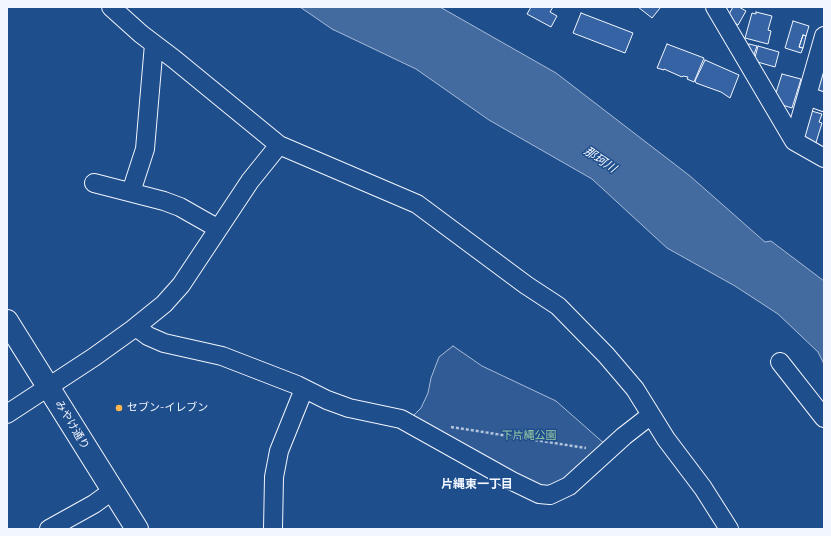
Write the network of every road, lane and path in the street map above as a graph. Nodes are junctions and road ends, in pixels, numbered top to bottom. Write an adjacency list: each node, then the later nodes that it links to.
1 (111, 7): 4 (street)
2 (715, 7): 7 (street)
3 (824, 36): 5 (street)
4 (154, 44): 8 (street); 11 (street)
5 (807, 96): 6 (street); 7 (street)
6 (824, 102)
7 (794, 141): 9 (street)
8 (278, 145): 12 (street); 19 (street)
9 (824, 158)
10 (94, 183): 11 (street)
11 (131, 192): 12 (street)
12 (217, 228): 14 (street)
13 (7, 321): 16 (highway, みやけ通り)
14 (136, 327): 16 (street); 17 (street)
15 (780, 362): 20 (street)
16 (49, 387): 18 (street); 23 (highway, みやけ通り)
17 (304, 389): 22 (street); 26 (street)
18 (7, 414)
19 (651, 415): 22 (street); 27 (street)
20 (824, 418)
21 (444, 426): 22 (path)
22 (606, 452)
23 (112, 491): 24 (street); 25 (highway, みやけ通り)
24 (49, 529)
25 (137, 529)
26 (273, 529)
27 (729, 529)

